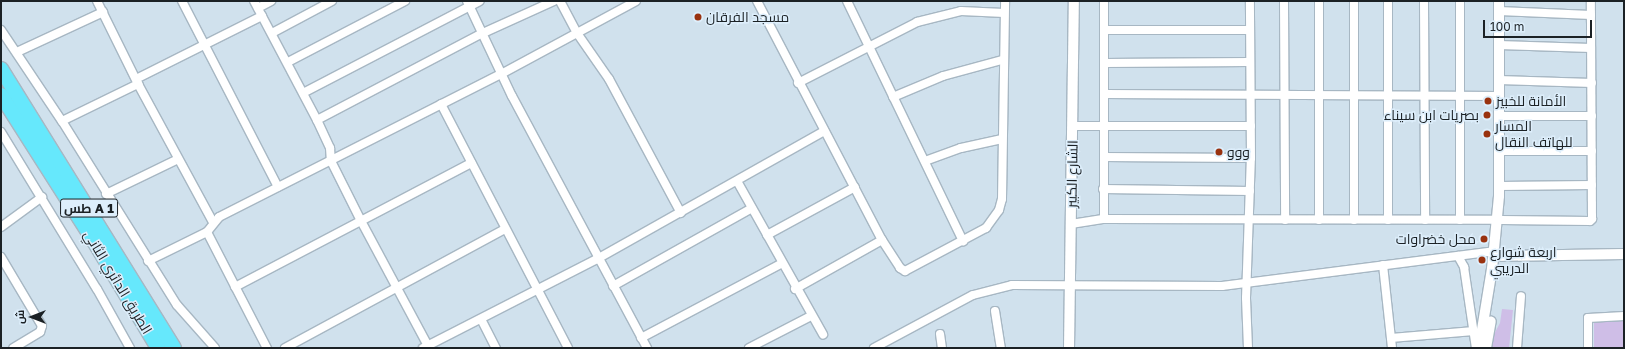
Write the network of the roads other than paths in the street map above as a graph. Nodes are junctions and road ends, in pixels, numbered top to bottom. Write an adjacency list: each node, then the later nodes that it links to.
1 (97, 1): 26 (street)
2 (182, 1): 36 (street)
3 (271, 1): 23 (street)
4 (332, 1): 33 (street)
5 (405, 1): 42 (street)
6 (480, 1): 24 (street)
7 (554, 1): 34 (street)
8 (560, 1): 35 (street)
9 (636, 1): 35 (street)
10 (757, 1): 49 (street)
11 (847, 1): 38 (street)
12 (1005, 1): 27 (street)
13 (1074, 1): 68 (street, الشارع الكبير)
14 (1104, 1): 31 (street)
15 (1250, 1): 32 (street)
16 (1284, 1): 55 (street)
17 (1319, 1): 52 (street)
18 (1354, 1): 53 (street)
19 (1388, 1): 56 (street)
20 (1424, 1): 57 (street)
21 (1460, 1): 60 (street)
22 (1592, 1): 28 (street)
23 (256, 4): 29 (street)
24 (469, 4): 34 (street); 51 (street)
25 (1499, 6): 28 (street); 37 (street)
26 (102, 12): 40 (street); 48 (street)
27 (1004, 13): 38 (street); 41 (street)
28 (1591, 15): 39 (street)
29 (262, 16): 33 (street); 36 (street)
30 (1, 30): 40 (street)
31 (1105, 30): 32 (street); 44 (street)
32 (1249, 30): 43 (street)
33 (272, 33): 42 (street)
34 (483, 33): 46 (street); 66 (street)
35 (577, 33): 46 (street); 92 (street)
36 (206, 45): 48 (street); 84 (street)
37 (1499, 45): 39 (street); 47 (street)
38 (868, 47): 49 (street); 62 (street)
39 (1592, 48): 50 (street)
40 (17, 52): 67 (street)
41 (1002, 60): 62 (street); 73 (street)
42 (288, 62): 51 (street)
43 (1249, 62): 44 (street); 59 (street)
44 (1105, 63): 54 (street)
45 (1, 69): 141 (highway, الطريق الدائري الثاني / طس A 1)
46 (502, 73): 63 (street); 116 (street)
47 (1499, 80): 50 (street); 61 (street)
48 (137, 82): 67 (street); 78 (street)
49 (798, 83): 71 (street)
50 (1592, 83): 65 (street)
51 (303, 93): 66 (street)
52 (1319, 93): 53 (street); 55 (street); 96 (street)
53 (1354, 93): 56 (street); 97 (street)
54 (1105, 94): 59 (street); 69 (street)
55 (1284, 94): 59 (street); 95 (street)
56 (1388, 94): 57 (street); 98 (street)
57 (1425, 94): 60 (street); 99 (street)
58 (1, 95): 140 (highway, الطريق الدائري الثاني / طس A 1)
59 (1251, 95): 70 (street)
60 (1460, 96): 61 (street); 100 (street)
61 (1499, 96): 64 (street)
62 (893, 97): 80 (street)
63 (441, 104): 79 (street); 81 (street)
64 (1498, 116): 65 (street); 74 (street)
65 (1592, 116): 75 (street)
66 (317, 120): 79 (street)
67 (62, 121): 89 (street)
68 (1072, 126): 69 (street); 104 (street, الشارع الكبير)
69 (1104, 126): 70 (street); 76 (street)
70 (1251, 126): 77 (street)
71 (824, 131): 82 (street); 85 (street)
72 (1, 132): 90 (street)
73 (1002, 139): 80 (street); 110 (street)
74 (1498, 151): 75 (street); 88 (street)
75 (1592, 151): 83 (street)
76 (1104, 157): 77 (street); 86 (street)
77 (1251, 158): 87 (street)
78 (178, 159): 89 (street); 103 (street)
79 (331, 161): 84 (street); 102 (street)
80 (924, 161): 110 (street)
81 (471, 163): 102 (street); 106 (street)
82 (737, 181): 91 (street); 92 (street)
83 (1592, 184): 88 (street); 101 (street)
84 (278, 187): 103 (street)
85 (855, 187): 108 (street); 109 (street)
86 (1104, 189): 87 (street); 93 (street)
87 (1250, 190): 94 (street)
88 (1499, 191): 101 (street)
89 (106, 194): 117 (street)
90 (42, 197): 105 (street); 139 (street)
91 (752, 208): 108 (street); 121 (street)
92 (681, 213): 116 (street)
93 (1103, 218): 94 (street); 104 (street)
94 (1250, 220): 95 (street); 120 (street)
95 (1285, 220): 96 (street)
96 (1319, 220): 97 (street)
97 (1354, 220): 98 (street)
98 (1388, 220): 99 (street)
99 (1425, 220): 100 (street)
100 (1460, 220): 101 (street)
101 (1499, 220): 112 (street)
102 (361, 221): 123 (street); 124 (street)
103 (213, 222): 107 (street)
104 (1071, 224): 122 (street, الشارع الكبير)
105 (1, 227)
106 (505, 229): 124 (street); 125 (street)
107 (207, 232): 117 (street); 123 (street)
108 (767, 235): 118 (street)
109 (882, 240): 110 (street); 126 (street)
110 (963, 241)
111 (1624, 248): 112 (street)
112 (1495, 253): 113 (street); 114 (street); 156 (street); 157 (street)
113 (1624, 254)
114 (1458, 256): 119 (street); 132 (street)
115 (1, 257): 138 (street)
116 (597, 259): 121 (street); 125 (street)
117 (148, 261): 142 (street)
118 (781, 264): 126 (street); 135 (street)
119 (1383, 265): 120 (street); 136 (street)
120 (1247, 284): 122 (street); 153 (street)
121 (613, 286): 135 (street)
122 (1070, 286): 149 (street); 152 (street, الشارع الكبير)
123 (235, 287): 143 (street)
124 (397, 287): 137 (street); 144 (street)
125 (535, 288): 131 (street); 146 (street)
126 (795, 288): 129 (street)
127 (1521, 296): 158 (street)
128 (995, 311): 151 (street)
129 (811, 316): 133 (street); 148 (street)
130 (1624, 316): 159 (street)
131 (481, 319): 137 (street); 145 (street)
132 (1474, 331): 136 (street); 155 (street)
133 (822, 334)
134 (940, 334): 150 (street)
135 (641, 338): 147 (street)
136 (1391, 338): 154 (street)
137 (426, 347)
138 (13, 348)
139 (130, 348)
140 (158, 348)
141 (174, 348)
142 (216, 348)
143 (267, 348)
144 (286, 348)
145 (496, 348)
146 (568, 348)
147 (647, 348)
148 (749, 348)
149 (874, 348)
150 (942, 348)
151 (1001, 348)
152 (1069, 348)
153 (1248, 348)
154 (1392, 348)
155 (1476, 348)
156 (1479, 348)
157 (1486, 348)
158 (1517, 348)
159 (1588, 348)

